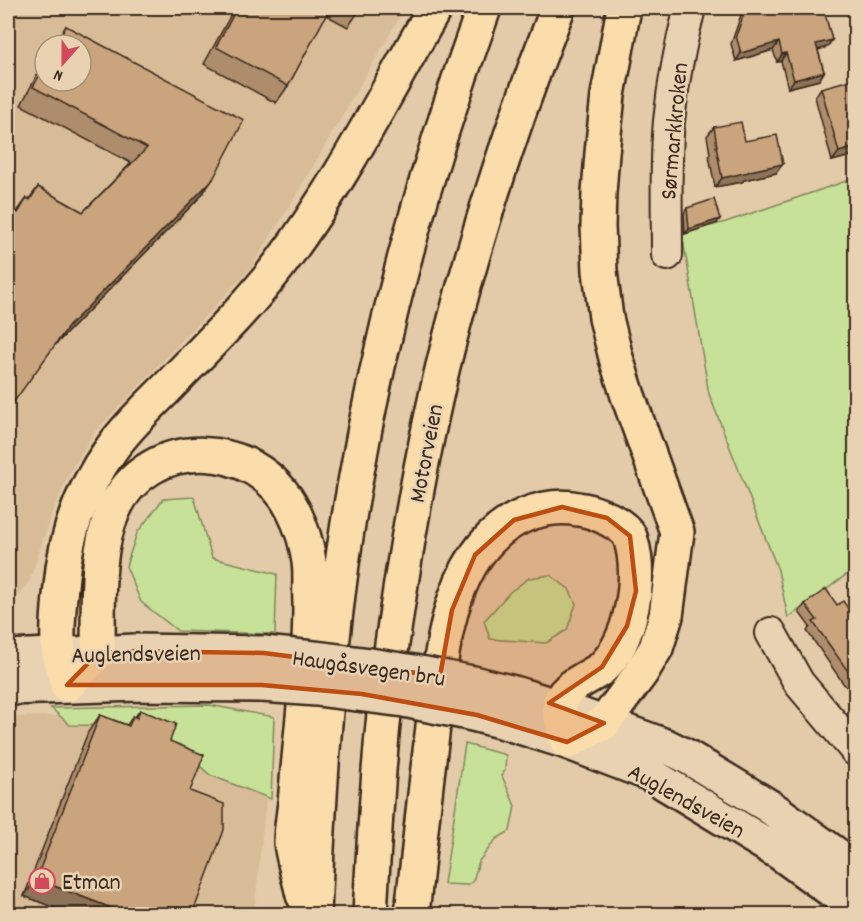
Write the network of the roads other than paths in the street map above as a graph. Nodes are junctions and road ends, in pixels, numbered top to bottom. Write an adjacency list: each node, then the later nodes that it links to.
1 (435, 8): 10 (highway)
2 (484, 8): 24 (highway)
3 (558, 8): 25 (highway, Motorveien)
4 (624, 8): 17 (highway)
5 (690, 8): 6 (street, Sørmarkkroken)
6 (667, 255)
7 (771, 633): 19 (street)
8 (98, 652): 9 (main road, Auglendsveien); 10 (main road, Auglendsveien); 12 (highway); 23 (highway)
9 (264, 653): 15 (main road, Haugåsvegen bru, bridge)
10 (59, 654): 11 (main road, Auglendsveien); 12 (highway)
11 (8, 657)
12 (67, 685): 13 (main road, Auglendsveien); 14 (main road, Auglendsveien)
13 (262, 685): 15 (main road, Haugåsvegen bru, bridge)
14 (8, 688)
15 (471, 698): 16 (main road, Auglendsveien); 18 (main road, Auglendsveien)
16 (559, 707): 17 (main road, Auglendsveien); 18 (highway); 26 (highway)
17 (604, 723): 18 (highway); 20 (main road, Auglendsveien)
18 (567, 742): 20 (main road, Auglendsveien)
19 (855, 751)
20 (788, 839): 21 (main road, Auglendsveien); 22 (main road, Auglendsveien)
21 (855, 869)
22 (855, 908)
23 (308, 915)
24 (314, 915)
25 (370, 915)
26 (412, 915)

